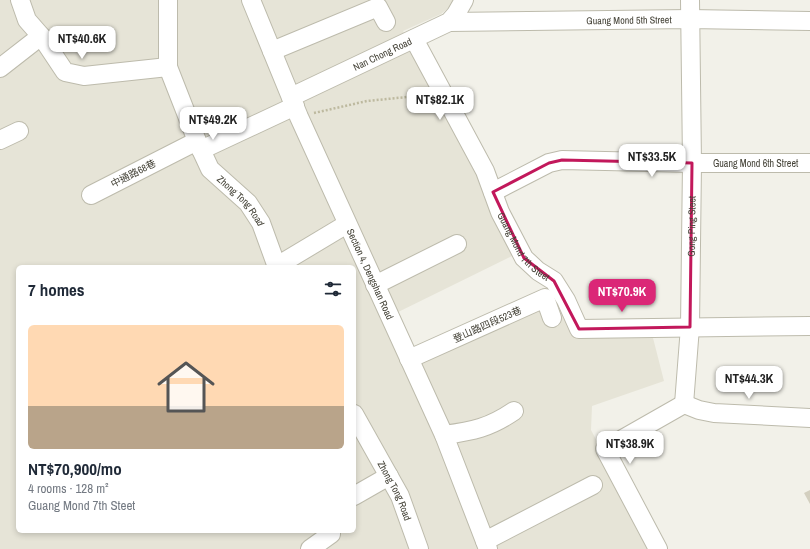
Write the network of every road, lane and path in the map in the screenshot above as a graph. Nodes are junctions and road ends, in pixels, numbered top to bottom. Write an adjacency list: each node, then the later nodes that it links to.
1 (20, 0): 10 (street)
2 (168, 0): 13 (street, Zhong Tong Road)
3 (251, 0): 12 (street, Section 4, Dengshan Road)
4 (464, 0): 9 (street, Nan Chong Road)
5 (690, 0): 6 (street, Gong Ping Steet)
6 (690, 19): 7 (street, Guang Mond 5th Street); 9 (street, Guang Mond 5th Street); 21 (street, Gong Ping Steet)
7 (810, 21)
8 (386, 22): 12 (street)
9 (448, 22): 11 (street, Nan Chong Road)
10 (41, 36): 13 (street); 14 (street)
11 (414, 39): 15 (street, Guang Mond 7th Steet); 16 (street, Nan Chong Road)
12 (272, 51): 16 (street, Section 4, Dengshan Road)
13 (168, 67): 19 (street, Zhong Tong Road)
14 (0, 68)
15 (442, 93): 16 (path); 22 (street, Guang Mond 7th Steet)
16 (295, 107): 19 (street, Nan Chong Road); 24 (street, Section 4, Dengshan Road)
17 (19, 131): 18 (street)
18 (0, 140)
19 (199, 146): 23 (street, 中通路68巷); 26 (street, Zhong Tong Road)
20 (810, 163): 21 (street, Guang Mond 6th Street)
21 (692, 164): 22 (street, Guang Mond 6th Street); 31 (street, Gong Ping Steet)
22 (493, 192): 31 (street, Guang Mond 7th Steet)
23 (91, 195)
24 (347, 224): 27 (street); 28 (street, Section 4, Dengshan Road)
25 (457, 244): 28 (street)
26 (277, 265)
27 (279, 265)
28 (375, 285): 32 (street, Section 4, Dengshan Road)
29 (552, 318): 32 (street, 登山路四段523巷)
30 (810, 326): 31 (street, Guang Mond 7th Steet)
31 (690, 327): 33 (street, Gong Ping Steet)
32 (409, 359): 37 (street, Section 4, Dengshan Road)
33 (684, 404): 36 (street); 45 (street)
34 (514, 411): 37 (street)
35 (356, 418): 38 (street, Zhong Tong Road)
36 (810, 418)
37 (444, 435): 42 (street, Section 4, Dengshan Road)
38 (389, 476): 40 (street); 44 (street, Zhong Tong Road)
39 (593, 485): 42 (street)
40 (356, 495)
41 (330, 533): 43 (street)
42 (487, 545)
43 (310, 549)
44 (419, 549)
45 (658, 549)

